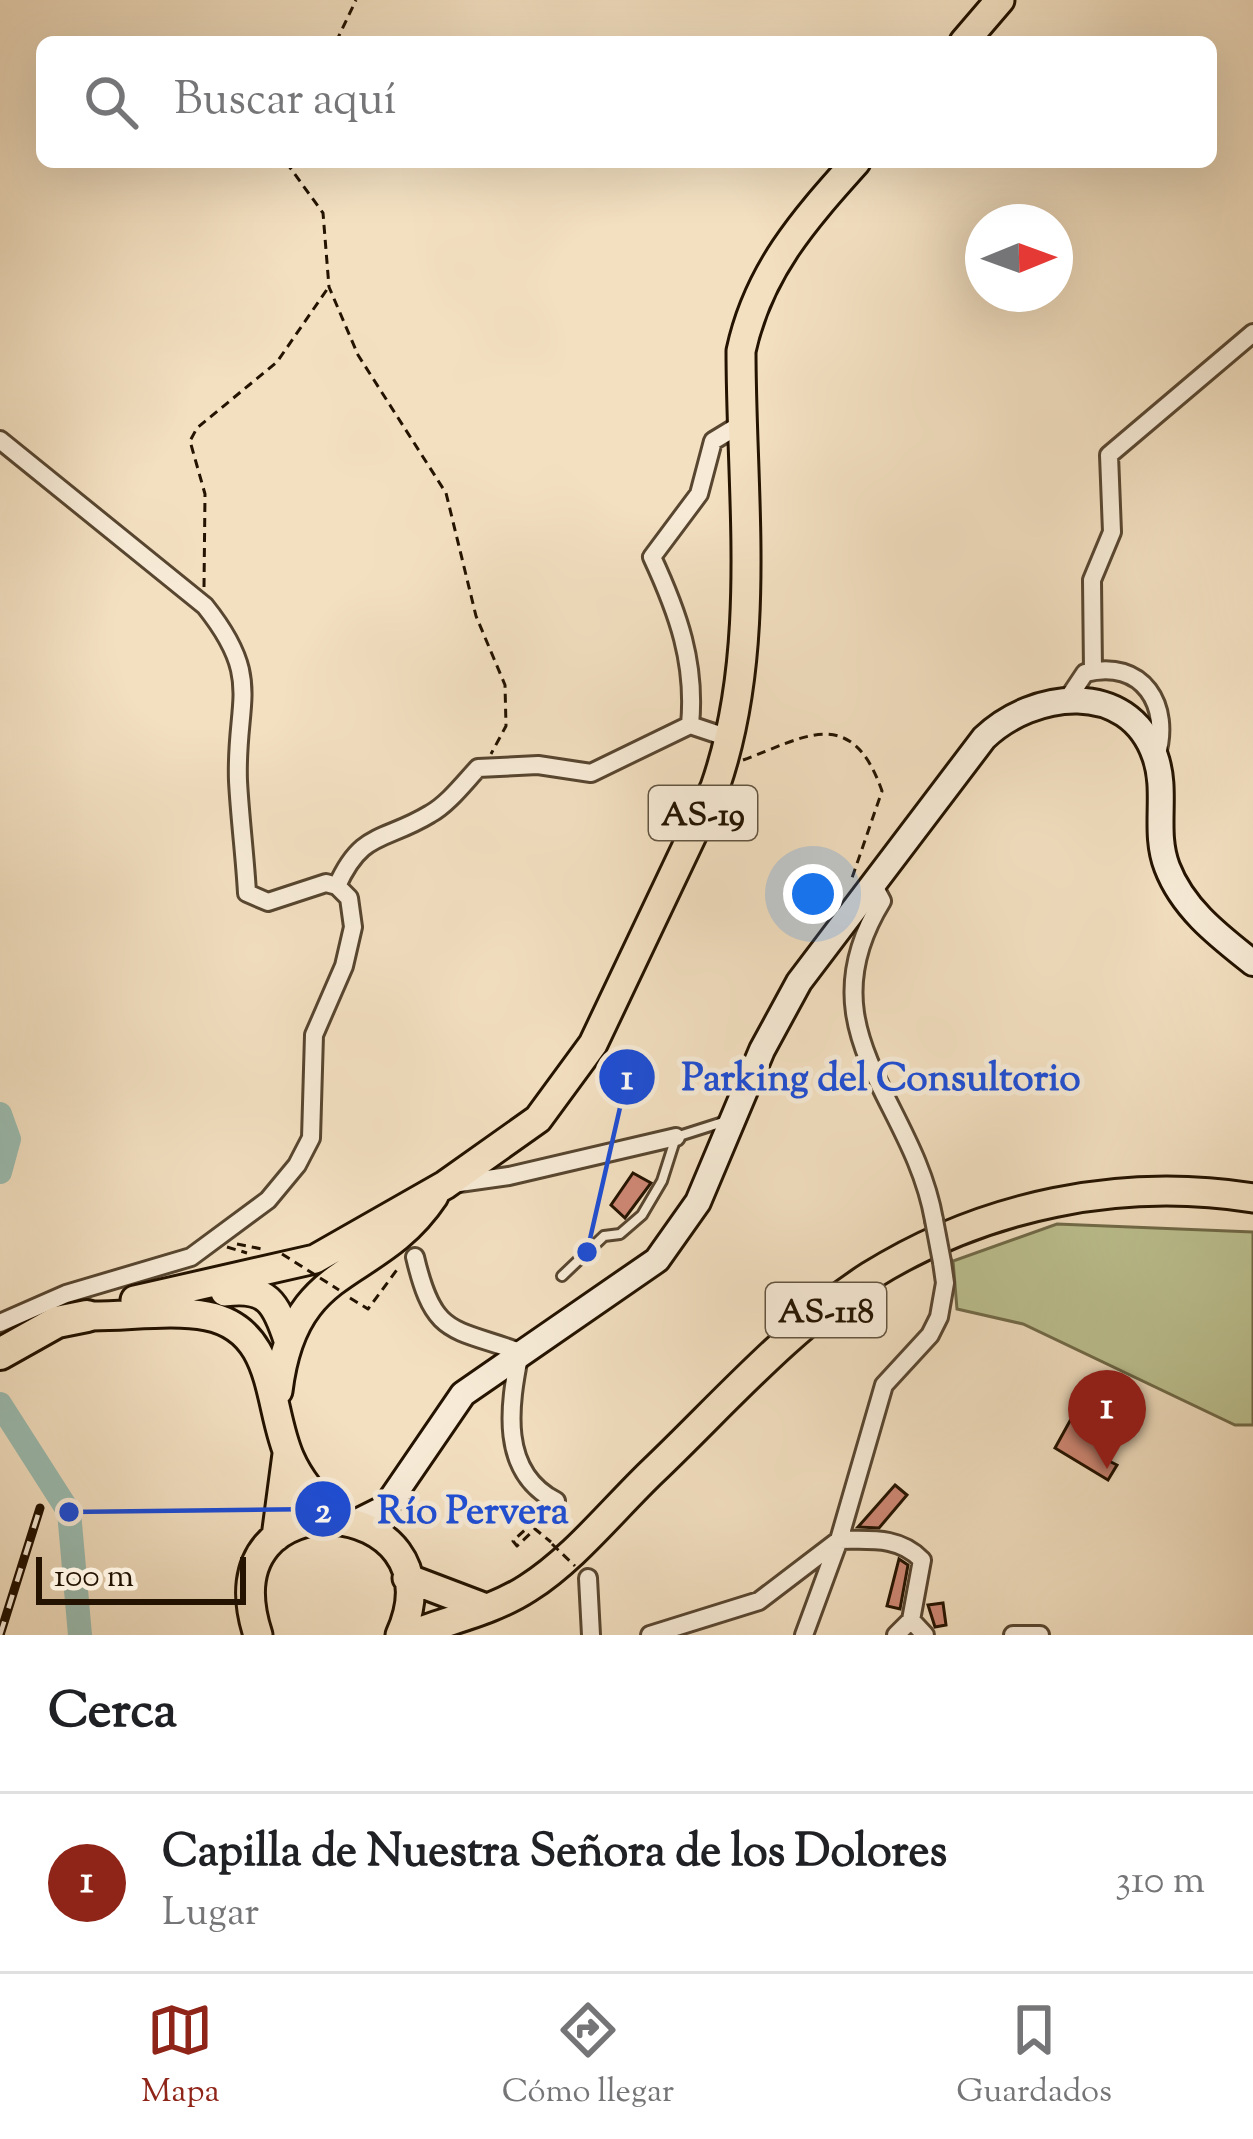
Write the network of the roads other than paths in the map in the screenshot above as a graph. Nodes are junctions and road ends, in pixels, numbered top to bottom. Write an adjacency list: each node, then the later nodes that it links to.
1 (1000, 0): 2 (main road)
2 (969, 36)
3 (851, 168): 5 (main road, AS-19)
4 (1253, 333): 7 (street)
5 (741, 424): 9 (street); 10 (main road, AS-19)
6 (0, 440): 13 (street)
7 (1093, 671): 8 (street); 11 (street)
8 (1067, 700): 11 (street); 12 (street)
9 (689, 724): 10 (street); 13 (street)
10 (728, 751): 17 (main road, AS-19)
11 (1156, 757): 14 (street)
12 (862, 883): 15 (street); 37 (street, bridge)
13 (337, 886): 26 (street)
14 (1253, 963)
15 (734, 1118): 16 (lane); 29 (street)
16 (676, 1137): 17 (street); 22 (lane)
17 (442, 1186): 19 (main road, AS-19); 21 (main road)
18 (1253, 1198): 40 (main road, AS-118)
19 (404, 1207): 23 (main road); 24 (main road)
20 (416, 1257): 29 (street)
21 (362, 1260): 23 (main road); 27 (main road)
22 (562, 1276)
23 (265, 1294): 24 (main road); 27 (main road); 28 (main road)
24 (139, 1308): 25 (main road); 28 (main road)
25 (87, 1316): 30 (highway)
26 (0, 1323)
27 (288, 1340): 31 (main road)
28 (256, 1350): 31 (main road)
29 (520, 1352): 33 (street); 34 (street)
30 (0, 1354)
31 (277, 1402): 32 (main road)
32 (287, 1454): 35 (main road); 36 (main road)
33 (408, 1478): 35 (street); 38 (street)
34 (556, 1501)
35 (345, 1519): 36 (main road); 38 (main road)
36 (277, 1537): 42 (main road)
37 (838, 1540): 41 (street); 46 (street); 47 (street)
38 (402, 1565): 40 (main road); 43 (main road)
39 (581, 1572): 45 (street)
40 (486, 1608): 44 (main road, AS-118)
41 (911, 1620): 48 (street); 49 (street)
42 (258, 1635)
43 (400, 1635)
44 (410, 1635)
45 (591, 1635)
46 (650, 1635)
47 (804, 1635)
48 (896, 1635)
49 (925, 1635)
50 (1013, 1635): 51 (street)
51 (1040, 1635)

